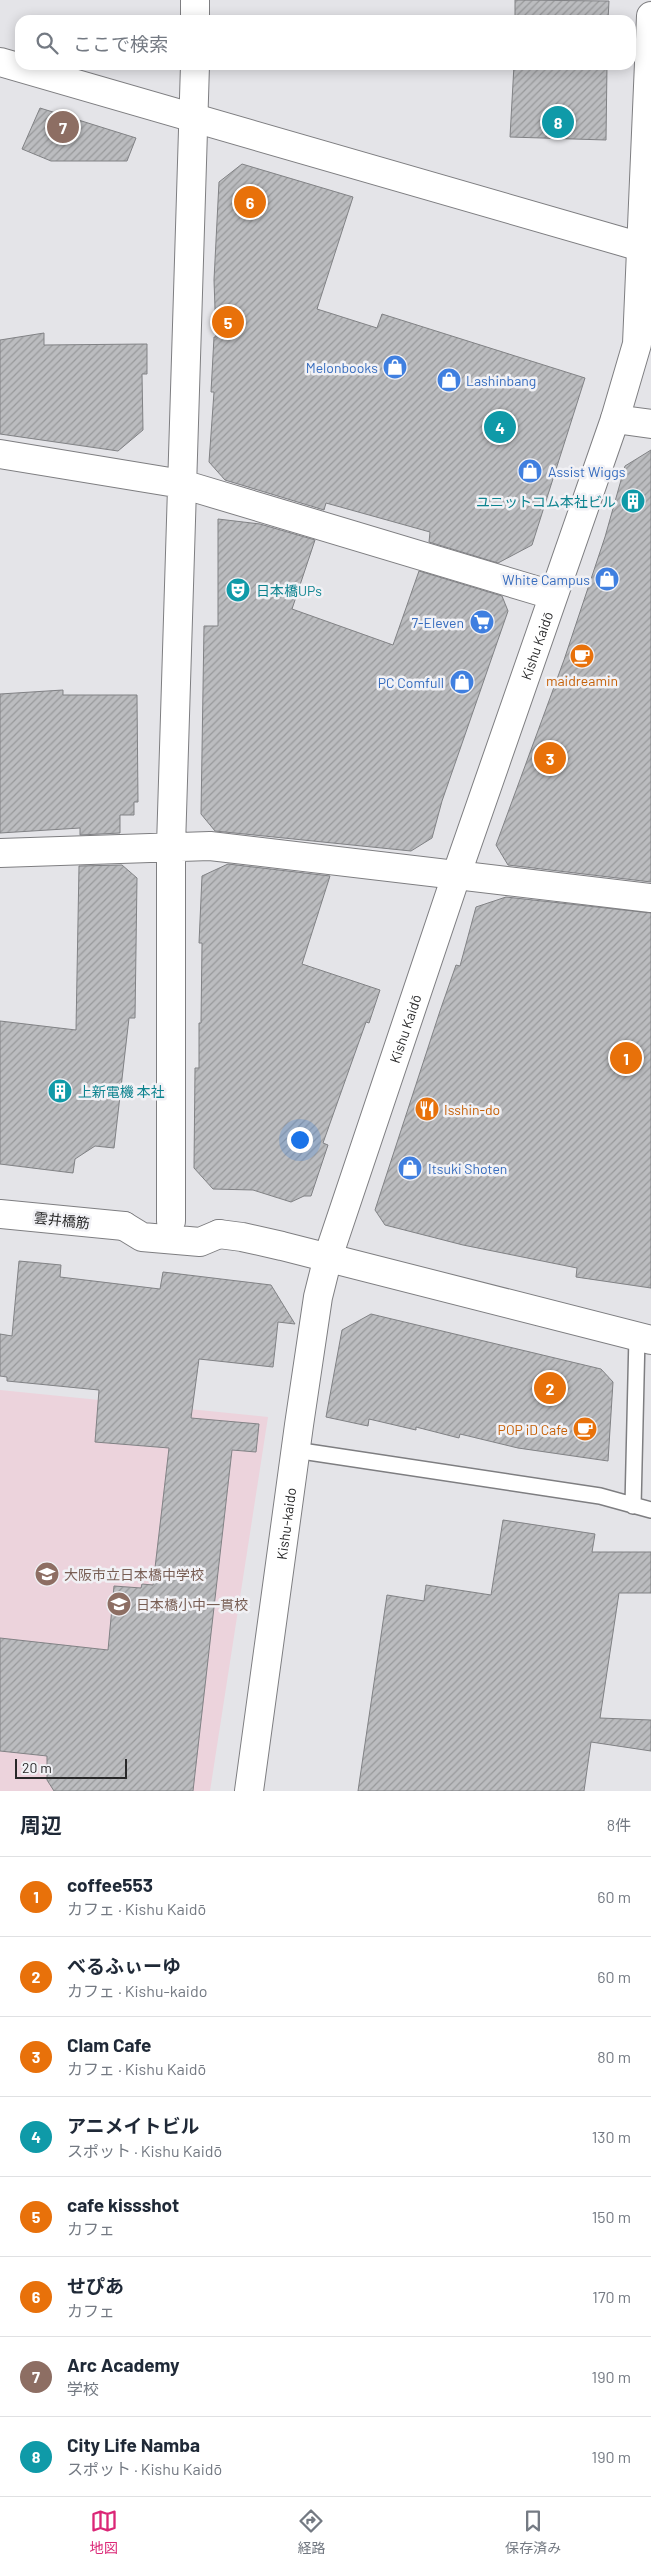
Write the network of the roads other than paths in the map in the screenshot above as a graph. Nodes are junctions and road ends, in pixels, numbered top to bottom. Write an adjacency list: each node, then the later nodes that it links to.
1 (195, 0): 2 (street)
2 (195, 15)
3 (651, 16): 9 (street, Kishu Kaidō)
4 (0, 62): 5 (street)
5 (15, 66)
6 (28, 70): 8 (street)
7 (195, 70): 8 (street)
8 (195, 118): 9 (street); 13 (street)
9 (640, 246): 10 (street, Kishu Kaidō)
10 (615, 419): 11 (street); 14 (street, Kishu Kaidō)
11 (651, 424)
12 (0, 454): 13 (street)
13 (182, 484): 14 (street); 15 (street)
14 (552, 595): 17 (street, Kishu Kaidō)
15 (171, 846): 16 (street); 17 (street); 20 (street)
16 (0, 853)
17 (456, 876): 18 (street); 23 (street, Kishu Kaidō)
18 (651, 898)
19 (0, 1214): 21 (street, 雲井橋筋)
20 (172, 1221): 21 (street); 22 (street)
21 (124, 1226): 22 (street)
22 (219, 1234): 23 (street)
23 (328, 1258): 24 (street); 25 (street, Kishu-kaido)
24 (644, 1338): 26 (lane)
25 (295, 1450): 26 (lane); 28 (street, Kishu-kaido)
26 (633, 1506): 27 (lane)
27 (651, 1510)
28 (249, 1791)

